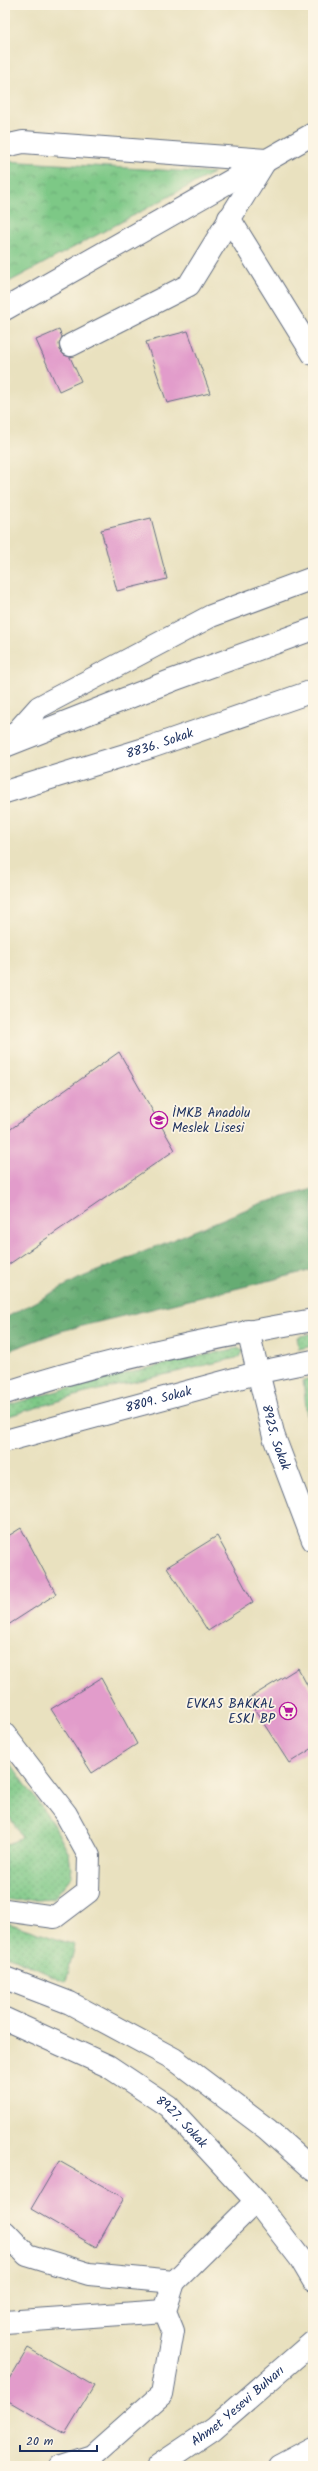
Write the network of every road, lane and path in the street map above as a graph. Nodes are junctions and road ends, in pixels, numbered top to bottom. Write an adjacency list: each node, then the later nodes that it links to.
1 (313, 134): 3 (street)
2 (5, 146): 3 (street)
3 (266, 160): 4 (street); 5 (street)
4 (229, 218): 6 (street); 7 (street)
5 (5, 309)
6 (71, 345)
7 (313, 354)
8 (313, 578): 11 (street)
9 (313, 629): 11 (street)
10 (313, 692): 12 (street, 8836. Sokak)
11 (5, 745)
12 (5, 792)
13 (313, 1320): 14 (street)
14 (248, 1331): 16 (street, 8925. Sokak); 17 (street)
15 (313, 1361): 16 (street, 8809. Sokak)
16 (260, 1372): 18 (street, 8809. Sokak); 19 (street, 8925. Sokak)
17 (5, 1393)
18 (5, 1441)
19 (313, 1540)
20 (5, 1736): 21 (street)
21 (5, 1910)
22 (5, 1978): 24 (street)
23 (5, 2019): 25 (street, 8927. Sokak)
24 (313, 2170)
25 (256, 2202): 27 (street, 8927. Sokak); 28 (street)
26 (5, 2232): 28 (street)
27 (313, 2280)
28 (174, 2282): 29 (street)
29 (165, 2311): 30 (street); 34 (street)
30 (5, 2322)
31 (313, 2342): 35 (street, Ahmet Yesevi Bulvarı)
32 (313, 2448): 33 (street)
33 (285, 2465)
34 (61, 2466)
35 (158, 2466)

